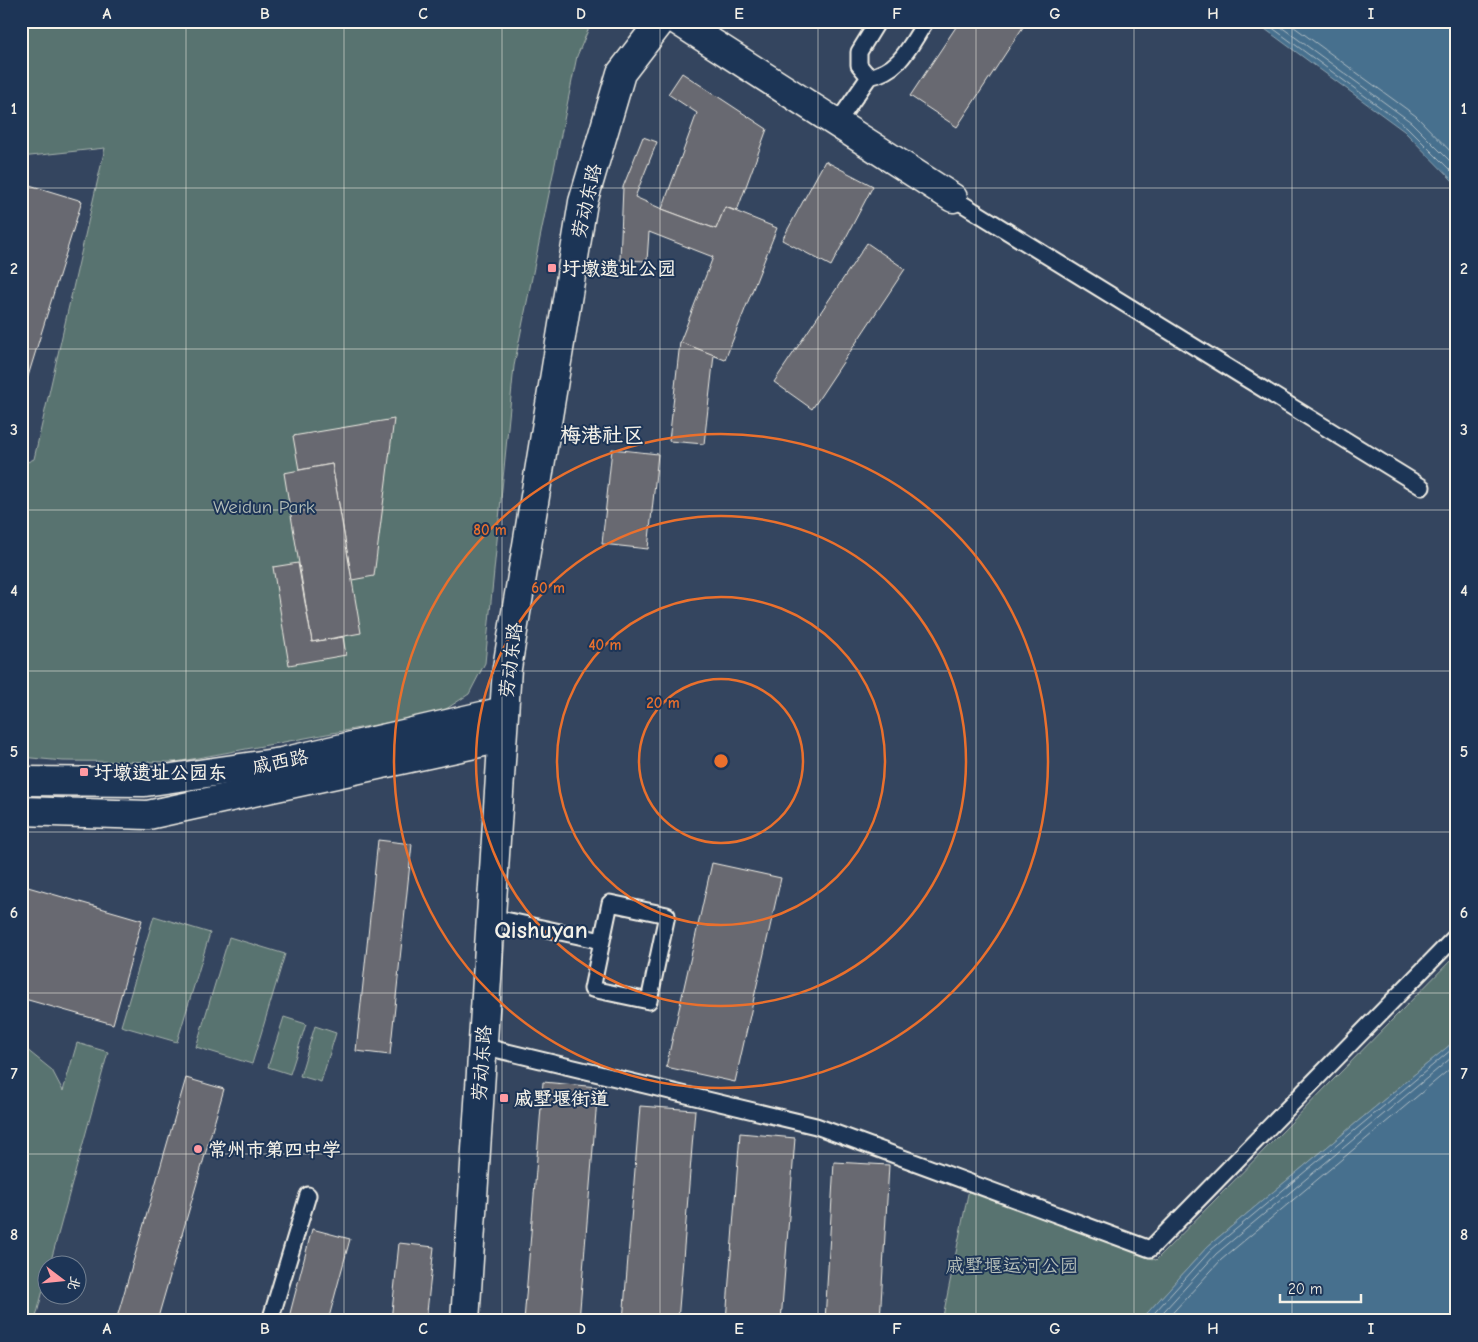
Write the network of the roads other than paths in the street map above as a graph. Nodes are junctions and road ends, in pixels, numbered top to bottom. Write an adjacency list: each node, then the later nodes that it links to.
1 (660, 21): 9 (street, 劳动东路)
2 (678, 21): 6 (street)
3 (878, 21): 5 (lane)
4 (926, 21): 5 (lane)
5 (869, 77): 6 (lane)
6 (837, 123): 7 (street)
7 (953, 198): 8 (lane)
8 (1422, 486)
9 (504, 711): 10 (street, 劳动东路); 11 (street, 戚西路)
10 (502, 738): 12 (street, 戚西路); 13 (street, 劳动东路)
11 (21, 781)
12 (21, 811)
13 (491, 917): 15 (lane); 16 (street, 劳动东路)
14 (1457, 935): 16 (lane)
15 (602, 941): 15 (lane)
16 (482, 1046): 19 (street, 劳动东路)
17 (308, 1195): 18 (lane)
18 (270, 1321)
19 (465, 1321)

